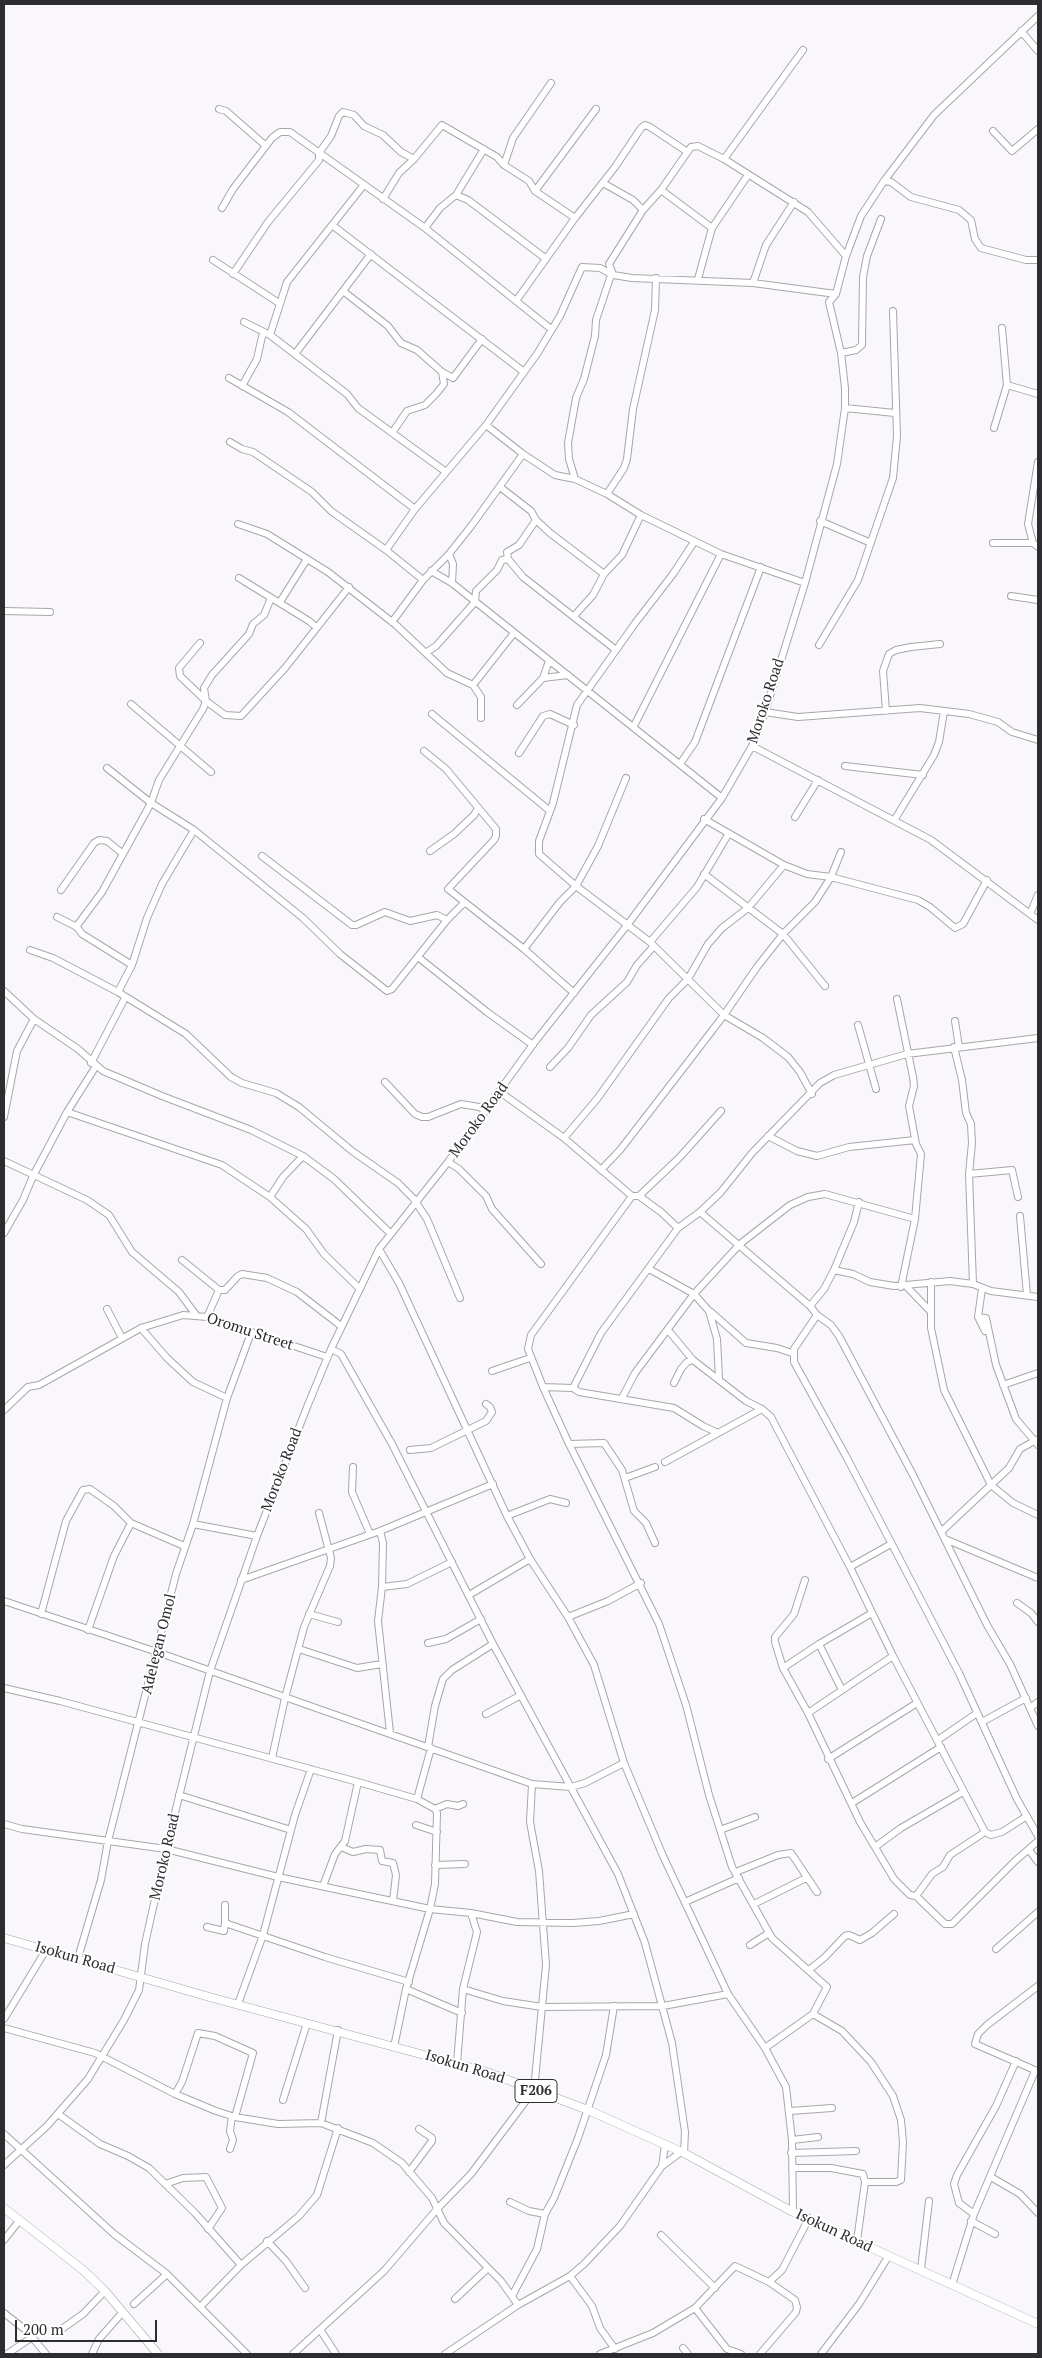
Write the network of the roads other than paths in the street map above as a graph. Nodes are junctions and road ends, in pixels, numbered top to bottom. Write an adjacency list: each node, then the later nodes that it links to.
1 (1038, 16): 2 (street)
2 (1020, 31): 4 (street); 18 (street)
3 (803, 50): 15 (street)
4 (1038, 51)
5 (551, 83): 16 (street)
6 (219, 109): 10 (street)
7 (596, 109): 22 (street)
8 (1038, 129): 9 (street)
9 (993, 131)
10 (266, 146): 13 (street); 26 (street)
11 (484, 148): 14 (street); 16 (street); 23 (street)
12 (686, 151): 15 (street); 19 (street); 21 (street)
13 (319, 153): 14 (street); 20 (street); 39 (street)
14 (414, 159): 24 (street)
15 (724, 159): 17 (street)
16 (504, 165): 22 (street)
17 (748, 175): 25 (street); 32 (street)
18 (884, 181): 34 (street); 37 (street)
19 (604, 183): 27 (street); 28 (street)
20 (363, 186): 24 (street); 30 (street)
21 (661, 190): 27 (street); 32 (street)
22 (536, 191): 28 (street)
23 (456, 194): 31 (street); 35 (street)
24 (384, 199): 31 (street)
25 (794, 202): 34 (street); 42 (street)
26 (222, 208)
27 (643, 210): 38 (street)
28 (575, 218): 35 (street)
29 (882, 219): 54 (street)
30 (332, 225): 33 (street); 46 (street)
31 (425, 228): 45 (street)
32 (712, 228): 41 (street)
33 (371, 254): 43 (street); 53 (street)
34 (846, 256): 44 (street)
35 (545, 258): 45 (street)
36 (213, 260): 39 (street)
37 (1038, 260)
38 (612, 272): 40 (street); 50 (street); 71 (street)
39 (232, 274): 46 (street)
40 (656, 278): 41 (street); 73 (street)
41 (698, 279): 42 (street)
42 (753, 283): 44 (street)
43 (343, 291): 55 (street); 56 (street)
44 (836, 294): 54 (street, Moroko Road)
45 (516, 301): 50 (street)
46 (279, 303): 52 (street)
47 (893, 311): 63 (street)
48 (244, 322): 51 (street)
49 (1002, 328): 59 (street)
50 (551, 329): 57 (street)
51 (263, 332): 52 (street); 60 (street)
52 (270, 335): 55 (street)
53 (482, 339): 56 (street); 57 (street)
54 (841, 353): 62 (street, Moroko Road)
55 (295, 354): 66 (street)
56 (442, 372): 66 (street)
57 (524, 372): 64 (street)
58 (229, 378): 60 (street)
59 (1007, 384): 61 (street); 65 (street)
60 (242, 386): 74 (street)
61 (1038, 394)
62 (845, 408): 63 (street); 77 (street, Moroko Road)
63 (895, 413): 80 (street)
64 (486, 425): 68 (street); 70 (street)
65 (994, 428)
66 (392, 433): 70 (street)
67 (230, 442): 83 (street)
68 (523, 454): 71 (street); 72 (street)
69 (1038, 462): 82 (street)
70 (446, 472): 74 (street)
71 (575, 479): 73 (street)
72 (500, 488): 76 (street); 84 (street)
73 (607, 494): 75 (street)
74 (415, 509): 83 (street)
75 (641, 515): 79 (street); 90 (street)
76 (536, 520): 87 (street); 90 (street)
77 (820, 521): 80 (street); 94 (street, Moroko Road)
78 (238, 524): 86 (street)
79 (694, 542): 85 (street); 110 (street)
80 (871, 543): 109 (street)
81 (993, 543): 82 (street)
82 (1036, 545)
83 (386, 550): 92 (street)
84 (449, 554): 89 (street); 93 (street)
85 (721, 554): 88 (street); 126 (street)
86 (307, 559): 95 (street); 99 (street)
87 (508, 559): 100 (street); 103 (street)
88 (761, 568): 94 (street); 132 (street)
89 (431, 571): 92 (street); 93 (street)
90 (604, 574): 103 (street)
91 (239, 578): 97 (street)
92 (423, 580): 104 (street)
93 (452, 583): 100 (street)
94 (805, 583): 122 (street, Moroko Road)
95 (349, 588): 104 (street); 105 (street)
96 (1011, 596): 98 (street)
97 (271, 598): 99 (street); 117 (street)
98 (1038, 600)
99 (280, 602): 105 (street)
100 (475, 602): 106 (street); 111 (street)
101 (4, 611): 102 (street)
102 (50, 612)
103 (574, 616): 110 (street)
104 (392, 622): 111 (street)
105 (316, 627): 117 (street)
106 (514, 633): 112 (street); 115 (street)
107 (200, 643): 117 (street)
108 (940, 644): 120 (street)
109 (819, 645)
110 (616, 650): 116 (street)
111 (427, 652): 115 (street)
112 (549, 661): 113 (street); 114 (street)
113 (568, 675): 114 (street); 116 (street)
114 (543, 678): 119 (street)
115 (473, 685): 124 (street)
116 (587, 690): 125 (street); 126 (street)
117 (206, 701): 128 (street)
118 (131, 704): 128 (street)
119 (518, 705)
120 (886, 711): 121 (street); 122 (street)
121 (944, 711): 127 (street); 136 (street)
122 (765, 712): 129 (street, Moroko Road)
123 (432, 714): 142 (street)
124 (481, 718)
125 (574, 724): 131 (street); 142 (street)
126 (634, 726): 132 (street)
127 (1038, 738)
128 (180, 744): 135 (street); 140 (street)
129 (752, 746): 138 (street); 139 (street, Moroko Road)
130 (424, 751): 141 (street)
131 (519, 753)
132 (680, 764): 139 (street)
133 (845, 766): 136 (street)
134 (107, 768): 140 (street)
135 (211, 772)
136 (923, 775): 145 (street)
137 (626, 778): 156 (street)
138 (818, 780): 143 (street); 145 (street)
139 (722, 798): 144 (street, Moroko Road)
140 (150, 803): 146 (street); 150 (street)
141 (478, 808): 148 (street); 159 (street)
142 (550, 811): 156 (street)
143 (795, 817)
144 (704, 819): 147 (street); 165 (street, Moroko Road)
145 (895, 819): 155 (street)
146 (194, 830): 171 (street); 172 (street)
147 (729, 833): 152 (street); 153 (street)
148 (430, 850)
149 (841, 852): 154 (street)
150 (122, 853): 157 (street); 166 (street)
151 (262, 856): 163 (street)
152 (784, 865): 154 (street); 160 (street)
153 (704, 874): 160 (street); 168 (street)
154 (831, 877): 155 (street); 167 (street)
155 (987, 880): 161 (street)
156 (576, 886): 165 (street); 169 (street)
157 (61, 890)
158 (1038, 895): 161 (street)
159 (464, 903): 163 (street); 169 (street)
160 (748, 908): 167 (street); 173 (street)
161 (1030, 914): 164 (street)
162 (57, 917): 166 (street)
163 (446, 920): 171 (street)
164 (1038, 920)
165 (628, 924): 168 (street); 177 (street, Moroko Road)
166 (76, 927): 172 (street)
167 (783, 934): 174 (street); 180 (street)
168 (651, 944): 173 (street); 190 (street)
169 (524, 949): 177 (street)
170 (30, 950): 176 (street)
171 (418, 957): 185 (street)
172 (132, 965): 176 (street)
173 (688, 978): 180 (street); 200 (street)
174 (825, 986)
175 (4, 991): 181 (street)
176 (118, 992): 178 (street)
177 (574, 993): 185 (street, Moroko Road)
178 (125, 998): 188 (street); 212 (street)
179 (897, 998): 187 (street)
180 (724, 1014): 194 (street); 205 (street)
181 (34, 1019): 188 (street); 198 (street)
182 (955, 1021): 186 (street)
183 (858, 1025): 189 (street)
184 (1038, 1038): 186 (street)
185 (533, 1045): 193 (street, Moroko Road)
186 (956, 1047): 187 (street); 206 (street)
187 (907, 1054): 189 (street); 201 (street)
188 (94, 1064): 197 (street); 202 (street)
189 (870, 1064): 192 (street); 194 (street)
190 (550, 1067)
191 (384, 1082): 195 (street)
192 (876, 1089)
193 (500, 1092): 195 (street, Moroko Road); 200 (street)
194 (812, 1094): 199 (street)
195 (487, 1111): 204 (street, Moroko Road)
196 (721, 1111): 208 (street)
197 (67, 1112): 207 (street); 209 (street)
198 (4, 1117)
199 (768, 1136): 201 (street); 213 (street)
200 (564, 1138): 205 (street)
201 (915, 1140): 215 (street)
202 (303, 1156): 209 (street); 218 (street)
203 (4, 1161): 207 (street)
204 (448, 1162): 212 (street, Moroko Road); 222 (street)
205 (601, 1170): 208 (street)
206 (969, 1174): 210 (street); 226 (street)
207 (33, 1176): 217 (street); 239 (street)
208 (635, 1196): 216 (street); 250 (street)
209 (270, 1197): 228 (street)
210 (1018, 1197)
211 (859, 1202): 215 (street); 219 (street); 224 (street)
212 (416, 1204): 218 (street, Moroko Road); 234 (street)
213 (700, 1212): 216 (street); 219 (street)
214 (1020, 1216): 232 (street)
215 (915, 1219): 227 (street)
216 (678, 1228): 223 (street)
217 (4, 1233)
218 (391, 1234): 220 (street, Moroko Road)
219 (740, 1244): 231 (street); 235 (street)
220 (378, 1249): 228 (street, Moroko Road); 266 (street)
221 (182, 1260): 230 (street)
222 (541, 1264)
223 (650, 1269): 231 (street); 258 (street)
224 (834, 1270): 227 (street); 235 (street)
225 (931, 1282): 226 (street); 227 (street); 238 (street)
226 (974, 1284): 229 (street)
227 (904, 1287): 238 (street)
228 (360, 1289): 242 (street, Moroko Road)
229 (982, 1289): 232 (street); 256 (street)
230 (219, 1290): 241 (street); 242 (street)
231 (694, 1294): 237 (street); 244 (street)
232 (1027, 1295): 233 (street)
233 (1038, 1297)
234 (460, 1298)
235 (810, 1306): 240 (street)
236 (108, 1309): 246 (street)
237 (709, 1310): 248 (street); 254 (street)
238 (931, 1312): 276 (street)
239 (196, 1315): 241 (street, Oromu Street); 243 (street, Oromu Street)
240 (817, 1315): 248 (street); 285 (street)
241 (207, 1317): 245 (street, Oromu Street)
242 (341, 1326): 247 (street, Moroko Road)
243 (141, 1328): 246 (street, Oromu Street); 259 (street)
244 (668, 1330): 251 (street); 260 (street)
245 (251, 1333): 249 (street, Oromu Street); 259 (street, Adelegan Omol)
246 (122, 1338): 264 (street, Oromu Street)
247 (331, 1348): 249 (street, Moroko Road); 278 (street)
248 (792, 1353): 290 (street)
249 (327, 1357): 287 (street, Moroko Road)
250 (530, 1358): 252 (street); 257 (street)
251 (694, 1360): 254 (street); 255 (street)
252 (492, 1371)
253 (1038, 1373): 256 (street)
254 (719, 1379): 262 (street)
255 (674, 1383)
256 (1003, 1386): 268 (street)
257 (543, 1387): 258 (street); 269 (street)
258 (573, 1388): 260 (street)
259 (227, 1398): 283 (street, Adelegan Omol)
260 (622, 1398): 267 (street)
261 (486, 1404): 266 (street)
262 (754, 1405): 263 (street); 265 (street)
263 (762, 1409): 265 (street); 295 (street)
264 (4, 1410)
265 (754, 1414): 267 (street)
266 (468, 1431): 270 (street); 275 (street)
267 (718, 1433): 271 (street)
268 (1037, 1442): 276 (street)
269 (569, 1444): 274 (street); 299 (street)
270 (410, 1450)
271 (665, 1462)
272 (354, 1467): 286 (street)
273 (655, 1467): 274 (street)
274 (625, 1478): 289 (street)
275 (494, 1484): 278 (street); 281 (street)
276 (991, 1485): 280 (street); 285 (street)
277 (566, 1504): 281 (street)
278 (426, 1512): 284 (street); 294 (street)
279 (319, 1513): 292 (street)
280 (1038, 1514)
281 (507, 1516): 293 (street)
282 (131, 1523): 291 (street); 305 (street); 311 (street)
283 (193, 1524): 287 (street); 291 (street, Adelegan Omol)
284 (380, 1531): 286 (street); 300 (street)
285 (942, 1531): 288 (street)
286 (370, 1534): 292 (street)
287 (257, 1536): 297 (street, Moroko Road)
288 (945, 1539): 296 (street); 325 (street)
289 (655, 1543)
290 (891, 1544): 295 (street); 330 (street)
291 (184, 1546): 316 (street, Adelegan Omol)
292 (328, 1548): 297 (street); 306 (street)
293 (530, 1559): 301 (street); 307 (street)
294 (452, 1562): 300 (street); 301 (street)
295 (850, 1567): 304 (street)
296 (1038, 1578)
297 (242, 1580): 320 (street, Moroko Road)
298 (805, 1580): 319 (street)
299 (641, 1583): 307 (street); 357 (street)
300 (382, 1587): 318 (street)
301 (469, 1595): 308 (street)
302 (4, 1601): 305 (street)
303 (1017, 1603): 310 (street)
304 (872, 1613): 314 (street); 317 (street)
305 (41, 1614): 311 (street)
306 (308, 1614): 309 (street); 315 (street)
307 (568, 1617): 341 (street)
308 (481, 1618): 312 (street); 313 (street)
309 (338, 1622)
310 (1038, 1622)
311 (88, 1630): 316 (street)
312 (428, 1642)
313 (493, 1644): 323 (street); 338 (street)
314 (819, 1644): 319 (street); 322 (street)
315 (299, 1650): 318 (street); 324 (street)
316 (157, 1652): 320 (street); 333 (street, Adelegan Omol)
317 (893, 1656): 322 (street); 327 (street)
318 (382, 1664): 335 (street)
319 (783, 1668): 329 (street)
320 (210, 1671): 324 (street); 336 (street, Moroko Road)
321 (4, 1688): 333 (street)
322 (842, 1690): 329 (street)
323 (521, 1695): 331 (street); 345 (street)
324 (285, 1698): 335 (street); 339 (street)
325 (1026, 1698): 328 (street); 332 (street)
326 (1038, 1702): 328 (street)
327 (917, 1703): 337 (street); 340 (street)
328 (1030, 1708): 334 (street)
329 (808, 1713): 340 (street)
330 (977, 1713): 332 (street); 337 (street)
331 (486, 1714)
332 (982, 1722): 352 (street)
333 (139, 1724): 336 (street); 361 (street, Adelegan Omol)
334 (1038, 1726)
335 (390, 1733): 338 (street)
336 (192, 1738): 339 (street); 347 (street, Moroko Road)
337 (939, 1743): 346 (street); 349 (street)
338 (429, 1748): 344 (street); 348 (street)
339 (272, 1758): 342 (street)
340 (828, 1759): 349 (street)
341 (624, 1763): 345 (street); 377 (street)
342 (312, 1769): 343 (street); 356 (street)
343 (358, 1782): 348 (street); 363 (street)
344 (532, 1784): 345 (street); 386 (street)
345 (571, 1787): 383 (street)
346 (963, 1792): 359 (street); 364 (street)
347 (179, 1796): 356 (street); 365 (street, Moroko Road)
348 (418, 1799): 351 (street)
349 (852, 1803): 364 (street)
350 (462, 1804): 351 (street)
351 (435, 1809): 358 (street)
352 (1028, 1816): 359 (street); 360 (street)
353 (755, 1817): 357 (street)
354 (4, 1824): 361 (street)
355 (416, 1825): 358 (street)
356 (291, 1830): 371 (street)
357 (720, 1830): 370 (street)
358 (437, 1832): 369 (street)
359 (985, 1832): 375 (street)
360 (1038, 1836)
361 (108, 1841): 365 (street); 394 (street, Adelegan Omol)
362 (1038, 1841): 366 (street)
363 (341, 1847): 373 (street); 376 (street)
364 (875, 1847): 375 (street)
365 (166, 1849): 371 (street); 396 (street, Moroko Road)
366 (1029, 1850): 367 (street); 375 (street)
367 (1038, 1862)
368 (465, 1864): 369 (street)
369 (436, 1865): 380 (street)
370 (738, 1875): 372 (street); 377 (street); 378 (street)
371 (278, 1877): 373 (street); 389 (street)
372 (806, 1878): 374 (street); 378 (street)
373 (323, 1886): 376 (street)
374 (817, 1892)
375 (916, 1896)
376 (393, 1901): 380 (street)
377 (685, 1902): 401 (street)
378 (754, 1904): 388 (street)
379 (225, 1905): 385 (street)
380 (430, 1909): 382 (street); 397 (street)
381 (1038, 1912): 392 (street)
382 (471, 1913): 386 (street); 400 (street)
383 (634, 1914): 386 (street); 404 (street)
384 (894, 1914): 395 (street)
385 (225, 1923): 387 (street); 389 (street)
386 (542, 1924): 405 (street)
387 (207, 1927)
388 (769, 1933): 391 (street); 395 (street)
389 (263, 1935): 397 (street); 402 (street)
390 (4, 1938): 393 (main road, Isokun Road / F206)
391 (750, 1945)
392 (996, 1949)
393 (46, 1950): 394 (main road, Isokun Road / F206); 408 (street)
394 (78, 1958): 396 (main road, Isokun Road / F206)
395 (809, 1970): 407 (street)
396 (140, 1976): 402 (main road, Isokun Road / F206); 414 (street, Moroko Road)
397 (409, 1982): 399 (street)
398 (1038, 1986): 415 (street)
399 (406, 1989): 406 (street); 412 (street)
400 (463, 1989): 405 (street); 406 (street)
401 (728, 1994): 404 (street); 413 (street)
402 (238, 2004): 409 (main road, Isokun Road / F206)
403 (614, 2006): 404 (street); 405 (street); 422 (street)
404 (663, 2006): 436 (street)
405 (542, 2007): 418 (street)
406 (462, 2013): 416 (street)
407 (814, 2014): 413 (street); 443 (street)
408 (4, 2019)
409 (307, 2022): 411 (main road, Isokun Road / F206); 420 (street)
410 (4, 2028): 414 (street)
411 (338, 2030): 412 (main road, Isokun Road / F206); 426 (street)
412 (394, 2047): 416 (main road, Isokun Road / F206)
413 (765, 2048): 423 (street)
414 (102, 2056): 419 (street); 424 (street, Moroko Road)
415 (1016, 2061): 417 (street); 452 (street)
416 (457, 2062): 418 (main road, Isokun Road / F206)
417 (1037, 2071): 442 (street)
418 (534, 2090): 422 (main road, Isokun Road / F206); 448 (street)
419 (174, 2094): 425 (street); 425 (street)
420 (283, 2100)
421 (832, 2108): 423 (street)
422 (588, 2110): 432 (main road, Isokun Road / F206); 451 (street)
423 (790, 2112): 431 (street)
424 (58, 2114): 433 (street, Moroko Road); 444 (street)
425 (233, 2116): 426 (street); 434 (street)
426 (321, 2123): 427 (street)
427 (338, 2128): 441 (street); 460 (street)
428 (419, 2128): 441 (street)
429 (4, 2134): 433 (street)
430 (818, 2138): 431 (street)
431 (792, 2140): 437 (street)
432 (665, 2145): 436 (main road, Isokun Road / F206); 439 (street)
433 (20, 2149): 438 (street, Moroko Road); 466 (street)
434 (230, 2150)
435 (856, 2150): 437 (street)
436 (682, 2153): 439 (street); 449 (main road, Isokun Road / F206)
437 (791, 2153): 440 (street)
438 (4, 2165)
439 (662, 2166): 467 (street)
440 (792, 2168): 443 (street); 449 (street)
441 (409, 2172): 448 (street)
442 (991, 2177): 450 (street); 452 (street)
443 (865, 2182): 461 (street)
444 (165, 2184): 456 (street); 456 (street)
445 (929, 2201): 465 (street)
446 (510, 2202): 451 (street)
447 (4, 2208): 454 (main road)
448 (438, 2208): 464 (street); 483 (street)
449 (794, 2212): 453 (main road, Isokun Road / F206)
450 (1038, 2213)
451 (545, 2214): 473 (street)
452 (974, 2214): 455 (street)
453 (809, 2218): 461 (main road, Isokun Road / F206); 468 (street)
454 (19, 2221): 459 (street); 472 (main road)
455 (971, 2221): 457 (street); 469 (street)
456 (208, 2229): 463 (street)
457 (995, 2234)
458 (661, 2235): 471 (street)
459 (4, 2240)
460 (267, 2241): 463 (street); 470 (street)
461 (857, 2241): 462 (main road, Isokun Road / F206)
462 (888, 2256): 465 (main road, Isokun Road / F206); 499 (street)
463 (241, 2265): 477 (street)
464 (488, 2268): 473 (street); 474 (street)
465 (921, 2269): 469 (main road, Isokun Road / F206)
466 (167, 2274): 475 (street); 477 (street)
467 (570, 2276): 476 (street); 486 (street)
468 (769, 2282): 471 (street); 498 (street)
469 (952, 2285): 481 (main road, Isokun Road / F206)
470 (304, 2288)
471 (716, 2288): 478 (street)
472 (106, 2291): 480 (main road); 482 (street)
473 (512, 2296): 476 (street)
474 (455, 2299)
475 (134, 2304)
476 (518, 2305): 494 (street)
477 (201, 2306): 491 (street)
478 (695, 2308): 486 (street); 497 (street)
479 (4, 2313): 484 (street)
480 (122, 2313): 489 (street); 490 (main road)
481 (1038, 2324)
482 (59, 2331)
483 (321, 2331): 492 (street); 493 (street)
484 (31, 2338): 487 (street); 488 (street)
485 (683, 2348): 496 (street)
486 (615, 2349): 495 (street)
487 (8, 2354)
488 (46, 2354)
489 (92, 2354)
490 (158, 2354)
491 (247, 2354)
492 (294, 2354)
493 (336, 2354)
494 (445, 2354)
495 (600, 2354)
496 (688, 2354)
497 (741, 2354)
498 (760, 2354)
499 (821, 2354)

